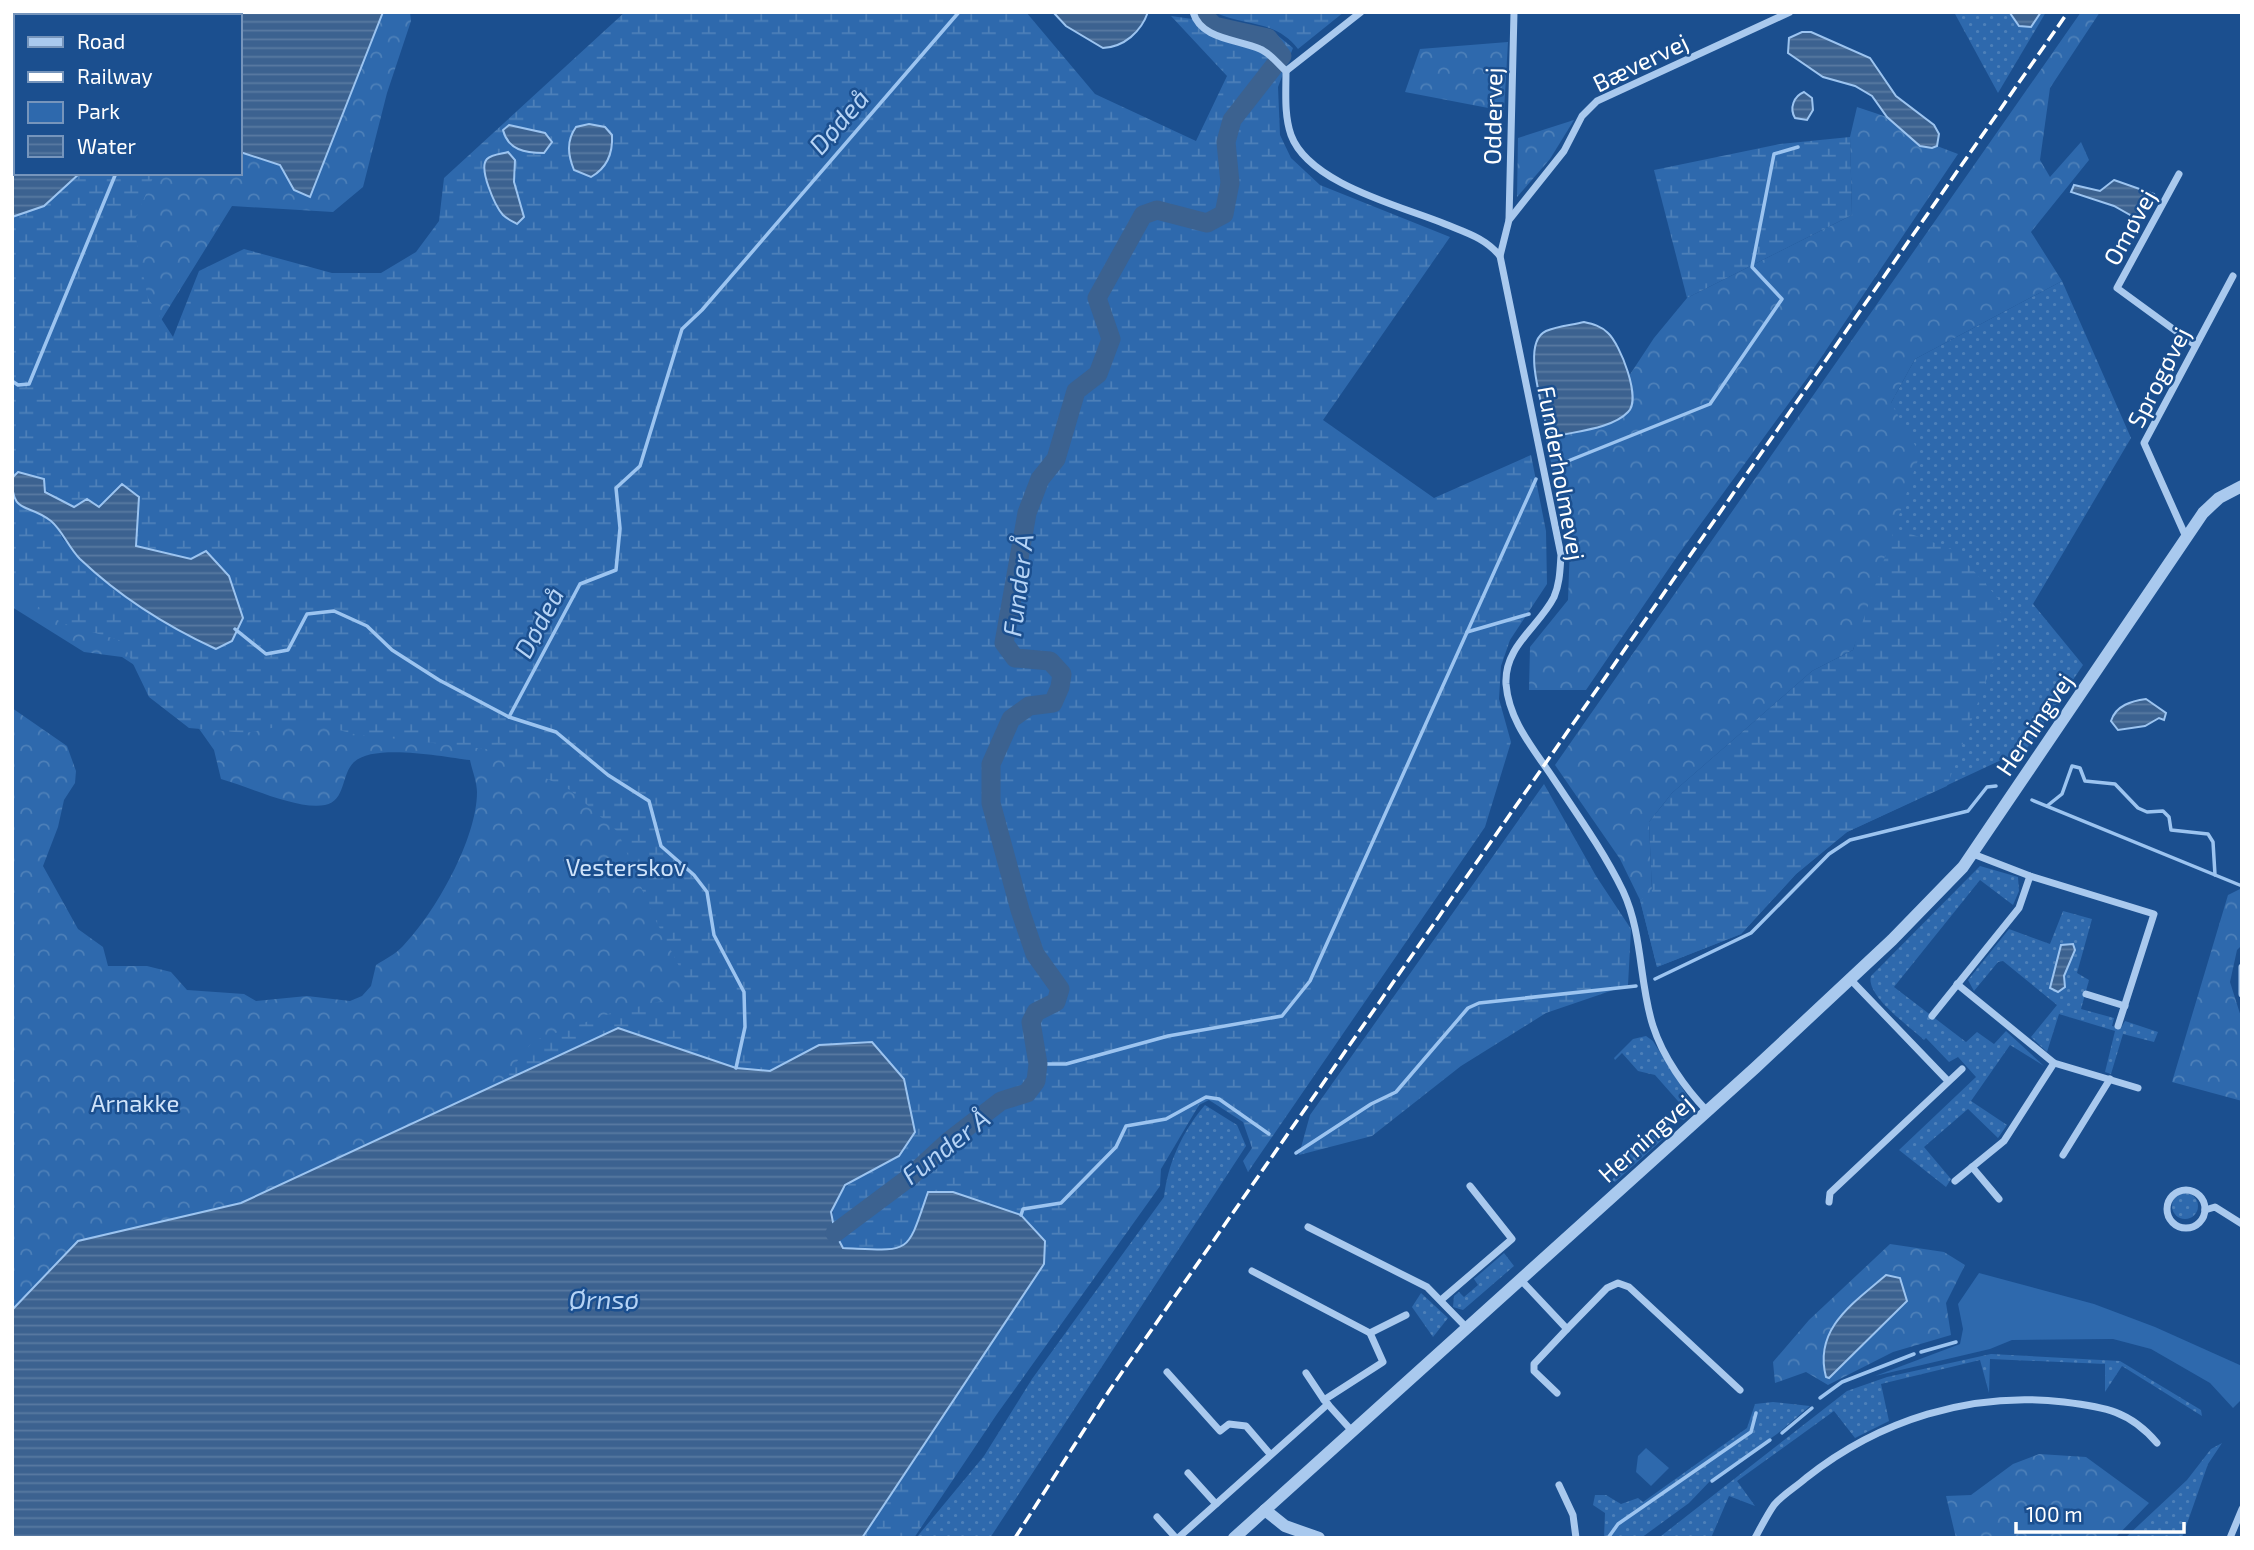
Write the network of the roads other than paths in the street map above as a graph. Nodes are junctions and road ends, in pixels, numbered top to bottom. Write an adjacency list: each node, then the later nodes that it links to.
1 (1193, 12): 5 (street)
2 (1361, 12): 5 (street)
3 (1514, 12): 7 (street, Oddervej)
4 (1790, 12): 7 (street, Bævervej)
5 (1286, 71): 8 (street)
6 (2179, 174): 10 (street, Omøvej)
7 (1509, 220): 8 (street, Bævervej)
8 (1500, 256): 28 (street, Funderholmevej)
9 (2234, 276): 10 (street, Sprogøvej)
10 (2195, 345): 12 (street, Sprogøvej)
11 (2242, 486): 12 (street, Herningvej)
12 (2186, 537): 13 (street, Herningvej)
13 (1973, 854): 14 (street); 16 (street, Herningvej)
14 (2029, 876): 17 (street); 20 (street)
15 (2242, 967): 18 (street)
16 (1850, 979): 26 (street); 28 (street, Herningvej)
17 (1957, 984): 21 (street); 23 (street)
18 (2242, 994)
19 (2086, 995): 20 (street)
20 (2125, 1006): 22 (street)
21 (1932, 1016)
22 (2118, 1026)
23 (2054, 1063): 25 (street); 30 (street)
24 (1962, 1069): 26 (street)
25 (2109, 1079): 27 (street); 29 (street)
26 (1948, 1081): 34 (street)
27 (2138, 1088)
28 (1707, 1111): 39 (street, Herningvej)
29 (2063, 1155)
30 (1972, 1167): 31 (street); 33 (street)
31 (1955, 1181)
32 (1470, 1186): 40 (street)
33 (1999, 1199)
34 (1829, 1202)
35 (2205, 1210): 35 (street); 36 (street)
36 (2242, 1224)
37 (1308, 1227): 40 (street)
38 (1252, 1271): 44 (street)
39 (1520, 1279): 42 (street, Herningvej); 43 (street)
40 (1441, 1300): 42 (street)
41 (1406, 1315): 44 (street)
42 (1466, 1327): 50 (street, Herningvej)
43 (1567, 1329): 47 (street); 48 (street)
44 (1370, 1333): 49 (street)
45 (1167, 1371): 52 (street)
46 (1306, 1373): 49 (street)
47 (1740, 1390)
48 (1557, 1393)
49 (1326, 1402): 50 (street); 52 (street)
50 (1352, 1431): 57 (street, Herningvej)
51 (2157, 1443): 63 (street)
52 (1270, 1454): 55 (street)
53 (1188, 1473): 55 (street)
54 (1559, 1485): 62 (street)
55 (1216, 1504): 59 (street)
56 (2242, 1509): 64 (street)
57 (1265, 1510): 60 (street, Herningvej); 61 (street)
58 (1157, 1517): 59 (street)
59 (1177, 1538)
60 (1234, 1538)
61 (1319, 1538)
62 (1576, 1538)
63 (1755, 1538)
64 (2230, 1538)

